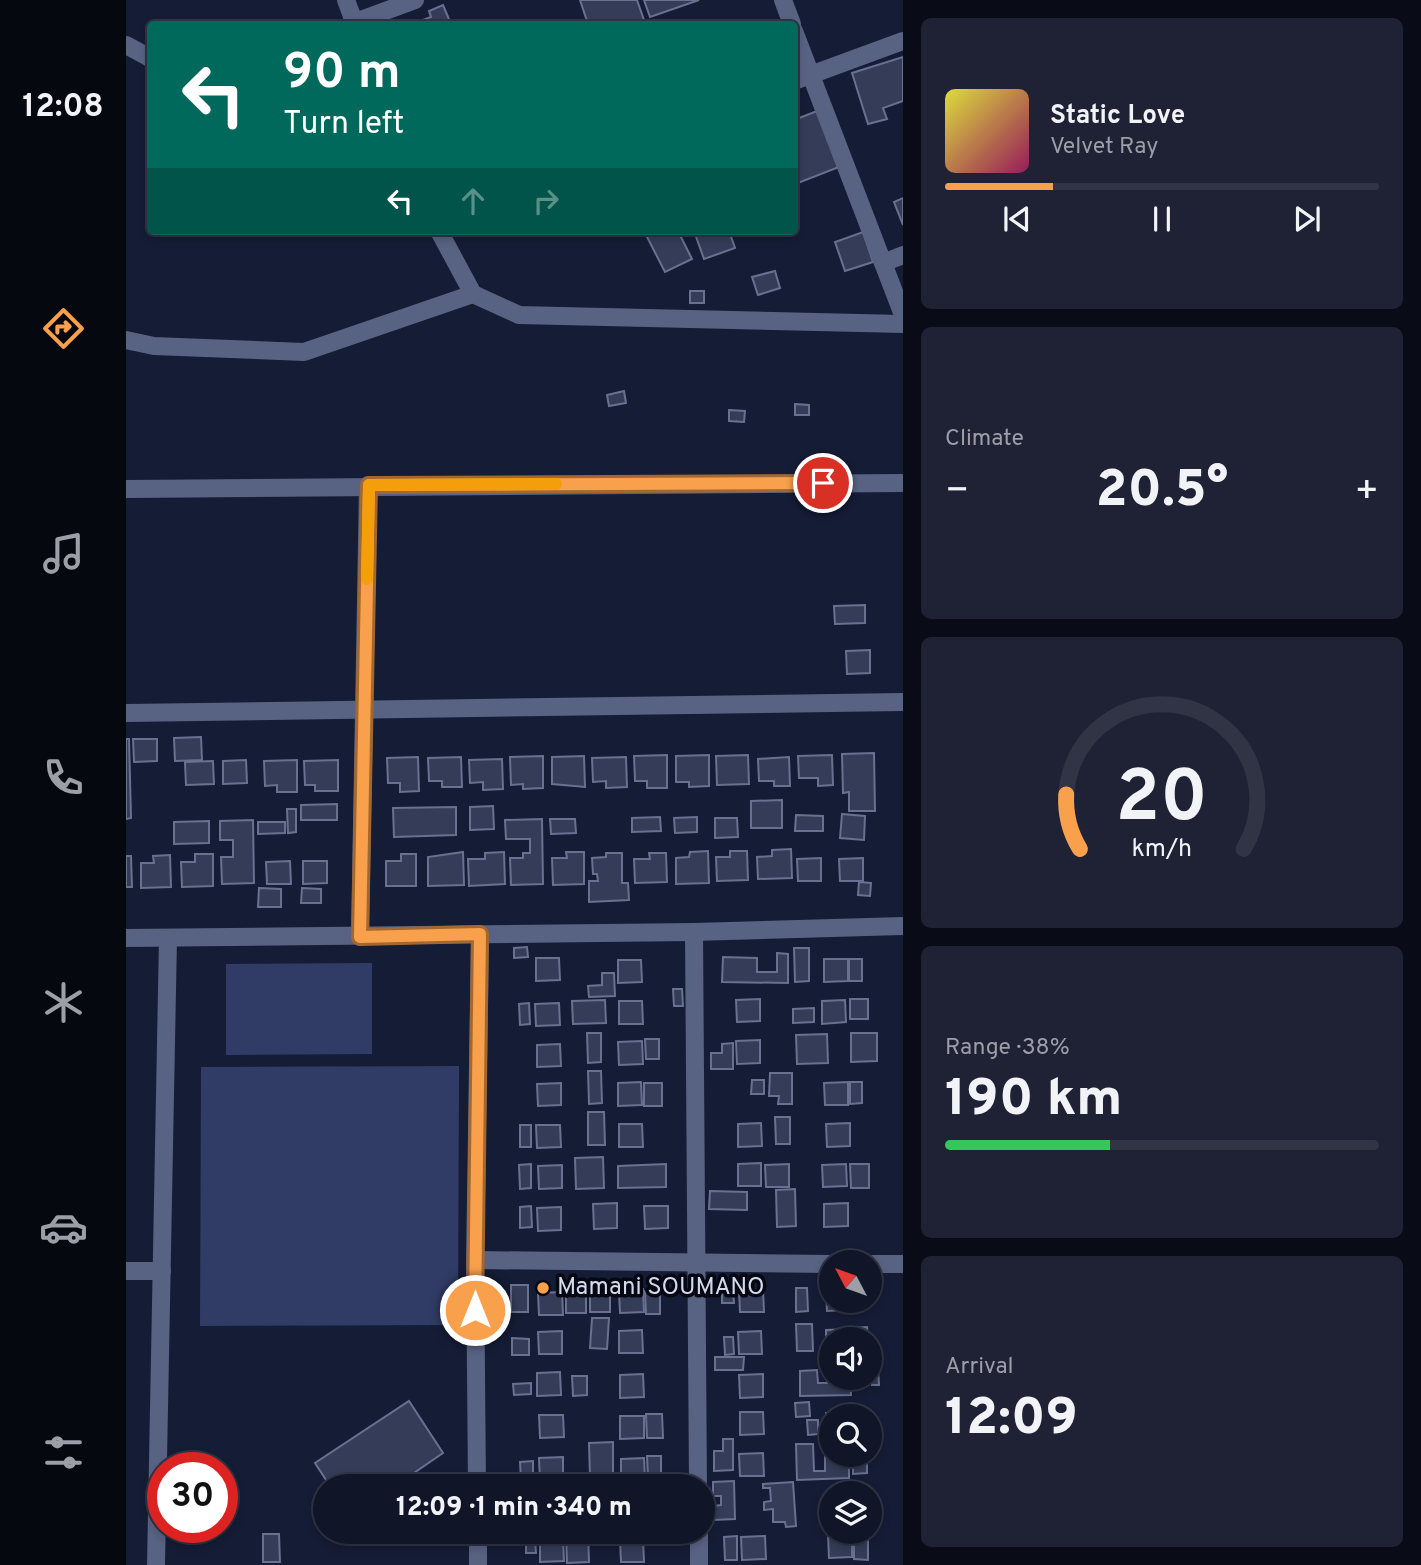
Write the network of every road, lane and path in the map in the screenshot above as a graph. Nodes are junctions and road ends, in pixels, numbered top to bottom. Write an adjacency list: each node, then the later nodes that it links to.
1 (346, 0): 4 (street)
2 (415, 0): 5 (street)
3 (783, 0): 6 (street)
4 (352, 21)
5 (361, 21)
6 (791, 21)
7 (903, 41): 11 (street)
8 (126, 45): 10 (street)
9 (798, 52): 11 (street)
10 (147, 56)
11 (803, 78): 14 (street)
12 (441, 235): 15 (street)
13 (903, 255): 14 (street)
14 (883, 263): 16 (street)
15 (473, 294): 17 (street); 18 (street)
16 (903, 315)
17 (903, 324)
18 (126, 340)
19 (903, 483): 20 (street)
20 (369, 485): 21 (street); 23 (street)
21 (126, 489)
22 (903, 702): 23 (street)
23 (366, 710): 24 (street); 28 (street)
24 (126, 713)
25 (903, 926): 26 (street)
26 (694, 932): 27 (street); 32 (street)
27 (480, 934): 28 (street); 31 (street)
28 (360, 937): 30 (street)
29 (126, 938): 30 (street)
30 (168, 938): 37 (street)
31 (475, 1260): 32 (street); 38 (street)
32 (694, 1263): 33 (street); 39 (street)
33 (819, 1264)
34 (882, 1264): 35 (street)
35 (903, 1264)
36 (126, 1271): 37 (street)
37 (162, 1271): 42 (street)
38 (477, 1474)
39 (698, 1474)
40 (478, 1544): 43 (street)
41 (699, 1544): 44 (street)
42 (156, 1565)
43 (478, 1565)
44 (699, 1565)

